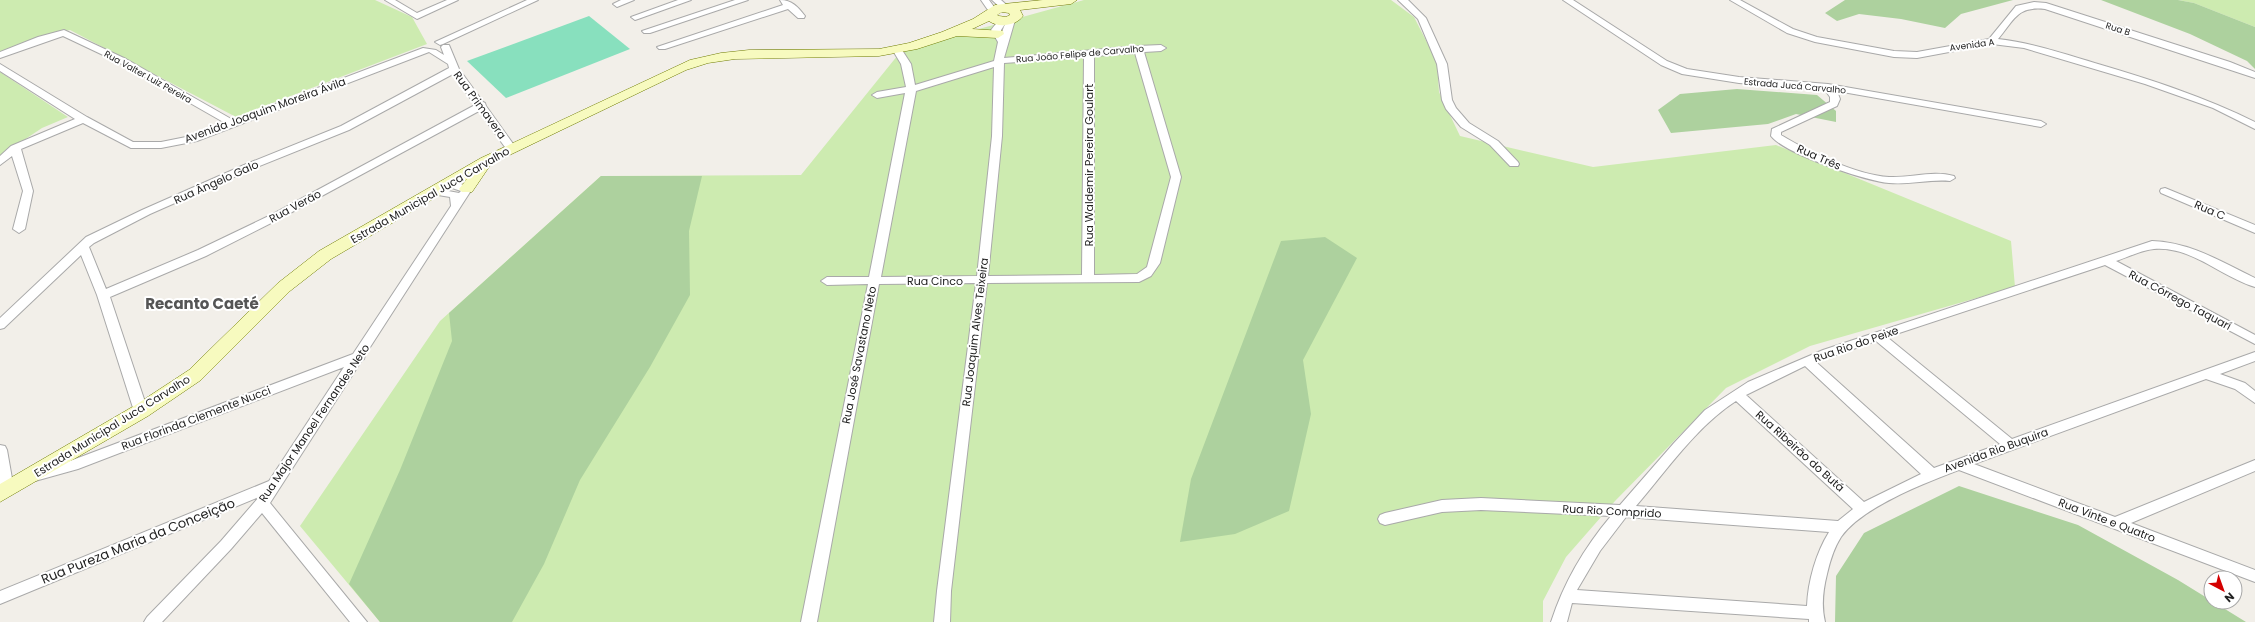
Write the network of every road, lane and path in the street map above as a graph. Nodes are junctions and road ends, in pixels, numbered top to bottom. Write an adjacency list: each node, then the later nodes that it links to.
1 (389, 0): 2 (street)
2 (454, 0)
3 (534, 0): 21 (street)
4 (630, 0): 14 (street)
5 (687, 0): 15 (street)
6 (744, 0): 18 (street)
7 (985, 0): 17 (street)
8 (1071, 0): 12 (street)
9 (1402, 0): 45 (street)
10 (1567, 0): 33 (street, Estrada Jucá Carvalho)
11 (1734, 0): 20 (street, Avenida A)
12 (1053, 2): 17 (street)
13 (787, 3): 16 (street); 22 (street)
14 (617, 4)
15 (635, 16)
16 (801, 16)
17 (1002, 18): 19 (street); 19 (street); 29 (street, Rua Joaquim Alves Teixeira)
18 (647, 31)
19 (952, 34): 24 (street, Estrada Municipal Juca Carvalho)
20 (1992, 41): 32 (street, Rua B); 40 (street, Avenida A)
21 (444, 45): 26 (street, Avenida Joaquim Moreira Ávila); 30 (street, Rua Primavera)
22 (662, 47)
23 (1161, 48): 25 (street, Rua João Felipe de Carvalho)
24 (897, 49): 34 (street); 42 (street, Estrada Municipal Juca Carvalho)
25 (1138, 49): 27 (street, Rua João Felipe de Carvalho); 56 (street, Rua Cinco)
26 (430, 51): 30 (street, Rua Primavera); 38 (street, Avenida Joaquim Moreira Ávila)
27 (1088, 52): 29 (street, Rua João Felipe de Carvalho); 56 (street, Rua Waldemir Pereira Goulart)
28 (0, 55): 38 (street, Rua Valter Luiz Pereira)
29 (999, 62): 34 (street, Rua João Felipe de Carvalho); 57 (street, Rua Joaquim Alves Teixeira)
30 (452, 65): 36 (street, Rua Primavera); 54 (street, Rua Ângelo Galo)
31 (0, 67): 37 (street, Avenida Joaquim Moreira Ávila)
32 (2255, 75)
33 (1828, 87): 39 (street, Estrada Jucá Carvalho); 46 (street, Rua Três)
34 (912, 89): 35 (street, Rua João Felipe de Carvalho); 59 (street, Rua José Savastano Neto)
35 (877, 95)
36 (482, 105): 42 (street, Rua Primavera); 61 (street, Rua Verão)
37 (83, 119): 38 (street, Avenida Joaquim Moreira Ávila); 41 (street)
38 (231, 124)
39 (2041, 124)
40 (2255, 126)
41 (15, 148): 44 (street); 52 (street)
42 (511, 148): 43 (street, Estrada Municipal Juca Carvalho)
43 (486, 161): 47 (street, Estrada Municipal Juca Carvalho); 48 (street)
44 (0, 162)
45 (1514, 164)
46 (1950, 178)
47 (447, 183): 48 (street); 49 (street, Estrada Municipal Juca Carvalho)
48 (467, 189): 51 (street, Rua Major Manoel Fernandes Neto)
49 (432, 191): 51 (street); 71 (street, Estrada Municipal Juca Carvalho)
50 (2165, 191): 53 (street, Rua C)
51 (454, 207): 65 (street, Rua Major Manoel Fernandes Neto)
52 (19, 229)
53 (2255, 229)
54 (83, 245): 61 (street); 62 (street, Rua Ângelo Galo)
55 (2106, 261): 60 (street, Rua Rio do Peixe); 63 (street, Rua Rio do Peixe); 64 (street, Rua Córrego Taquarí)
56 (1088, 279): 57 (street, Rua Cinco)
57 (982, 280): 59 (street, Rua Cinco); 93 (street, Rua Joaquim Alves Teixeira)
58 (828, 281): 59 (street, Rua Cinco)
59 (874, 281): 92 (street, Rua José Savastano Neto)
60 (2255, 283)
61 (103, 295): 71 (street)
62 (0, 325)
63 (1878, 336): 67 (street, Rua Rio do Peixe); 72 (street)
64 (2255, 340)
65 (360, 356): 77 (street, Rua Florinda Clemente Nucci); 78 (street, Rua Major Manoel Fernandes Neto)
66 (2255, 356): 68 (street, Avenida Rio Buquira)
67 (1808, 362): 69 (street, Rua Rio do Peixe); 76 (street)
68 (2207, 374): 70 (street); 72 (street, Avenida Rio Buquira)
69 (1736, 394): 81 (street, Rua Ribeirão do Butá); 82 (street, Rua Rio do Peixe)
70 (2255, 398)
71 (141, 411): 77 (street, Estrada Municipal Juca Carvalho)
72 (2010, 445): 74 (street, Avenida Rio Buquira)
73 (0, 450): 79 (street)
74 (1959, 464): 76 (street, Avenida Rio Buquira); 84 (street, Rua Vinte e Quatro)
75 (2255, 465): 84 (street)
76 (1932, 475): 81 (street, Avenida Rio Buquira)
77 (31, 477): 79 (street, Estrada Municipal Juca Carvalho)
78 (276, 484): 80 (street, Rua Major Manoel Fernandes Neto); 88 (street, Rua Pureza Maria da Conceição)
79 (4, 492)
80 (262, 503): 90 (street, Rua Major Manoel Fernandes Neto); 91 (street)
81 (1863, 509): 85 (street, Avenida Rio Buquira)
82 (1623, 511): 83 (street, Rua Rio Comprido); 85 (street, Rua Rio Comprido); 87 (street, Rua Rio do Peixe)
83 (1385, 519)
84 (2116, 523): 86 (street, Rua Vinte e Quatro)
85 (1840, 527): 89 (street, Avenida Rio Buquira)
86 (2255, 576)
87 (1567, 596): 89 (street); 94 (street, Rua Rio do Peixe)
88 (0, 598)
89 (1816, 618)
90 (152, 622)
91 (359, 622)
92 (809, 622)
93 (942, 622)
94 (1559, 622)

